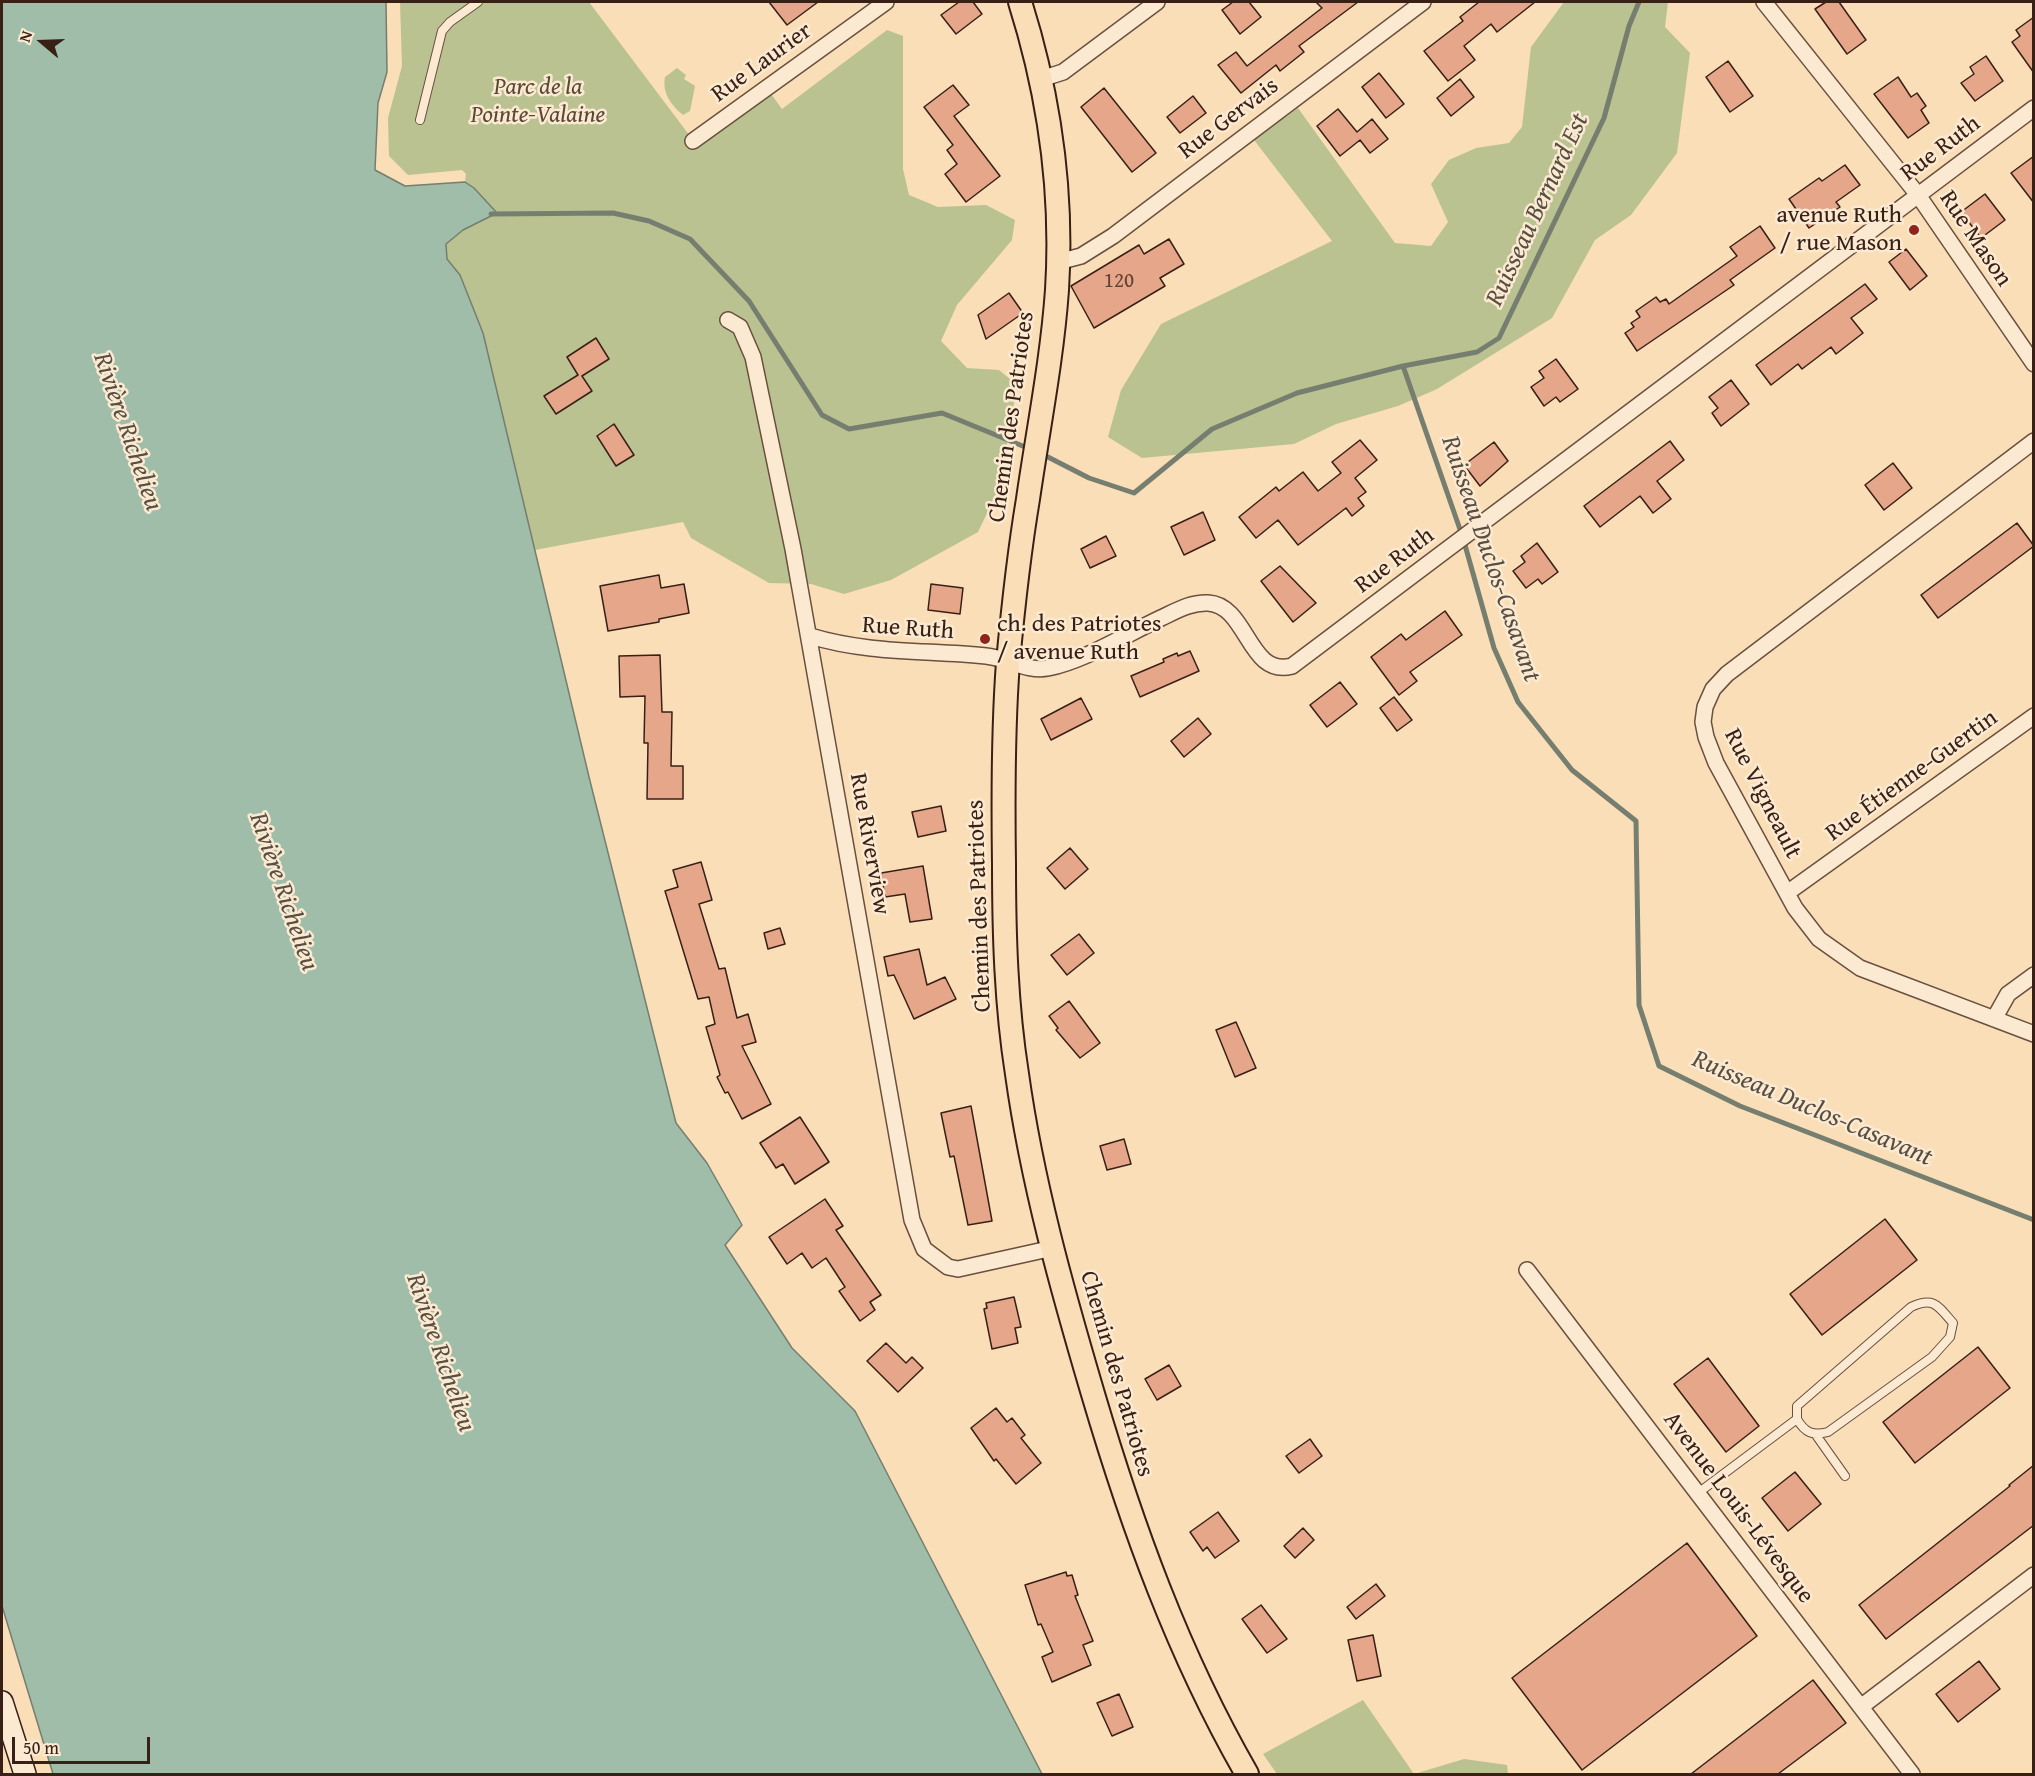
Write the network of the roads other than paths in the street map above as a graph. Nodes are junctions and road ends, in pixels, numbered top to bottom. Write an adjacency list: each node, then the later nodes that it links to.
1 (478, 2): 9 (lane)
2 (886, 2): 10 (street, Rue Laurier)
3 (1020, 2): 7 (main road, Chemin des Patriotes)
4 (1157, 2): 7 (street)
5 (1423, 2): 12 (street, Rue Gervais)
6 (1765, 2): 11 (street, Rue Mason)
7 (1041, 80): 12 (main road, Chemin des Patriotes)
8 (2034, 108): 11 (street, Rue Ruth)
9 (420, 120)
10 (693, 141)
11 (1918, 195): 14 (street, Rue Mason); 17 (street, Rue Ruth)
12 (1058, 262): 17 (main road, Chemin des Patriotes)
13 (728, 320): 16 (street, Rue Riverview)
14 (2034, 364)
15 (2034, 441): 19 (street, Rue Vigneault)
16 (810, 636): 17 (street, Rue Ruth); 23 (street, Rue Riverview)
17 (1008, 661): 23 (main road, Chemin des Patriotes)
18 (2034, 716): 19 (street, Rue Étienne-Guertin)
19 (1787, 893): 21 (street, Rue Vigneault)
20 (2034, 975): 21 (street)
21 (1995, 1019): 22 (street, Rue Vigneault)
22 (2034, 1034)
23 (1053, 1248): 33 (main road, Chemin des Patriotes)
24 (1527, 1270): 28 (street, Avenue Louis-Lévesque)
25 (1797, 1419): 26 (lane); 26 (lane); 28 (lane)
26 (1816, 1435): 27 (lane)
27 (1845, 1476)
28 (1698, 1493): 31 (street, Avenue Louis-Lévesque)
29 (2034, 1575): 31 (street)
30 (2, 1702): 32 (main road)
31 (1862, 1706): 34 (street, Avenue Louis-Lévesque)
32 (24, 1774)
33 (1247, 1774)
34 (1912, 1774)

